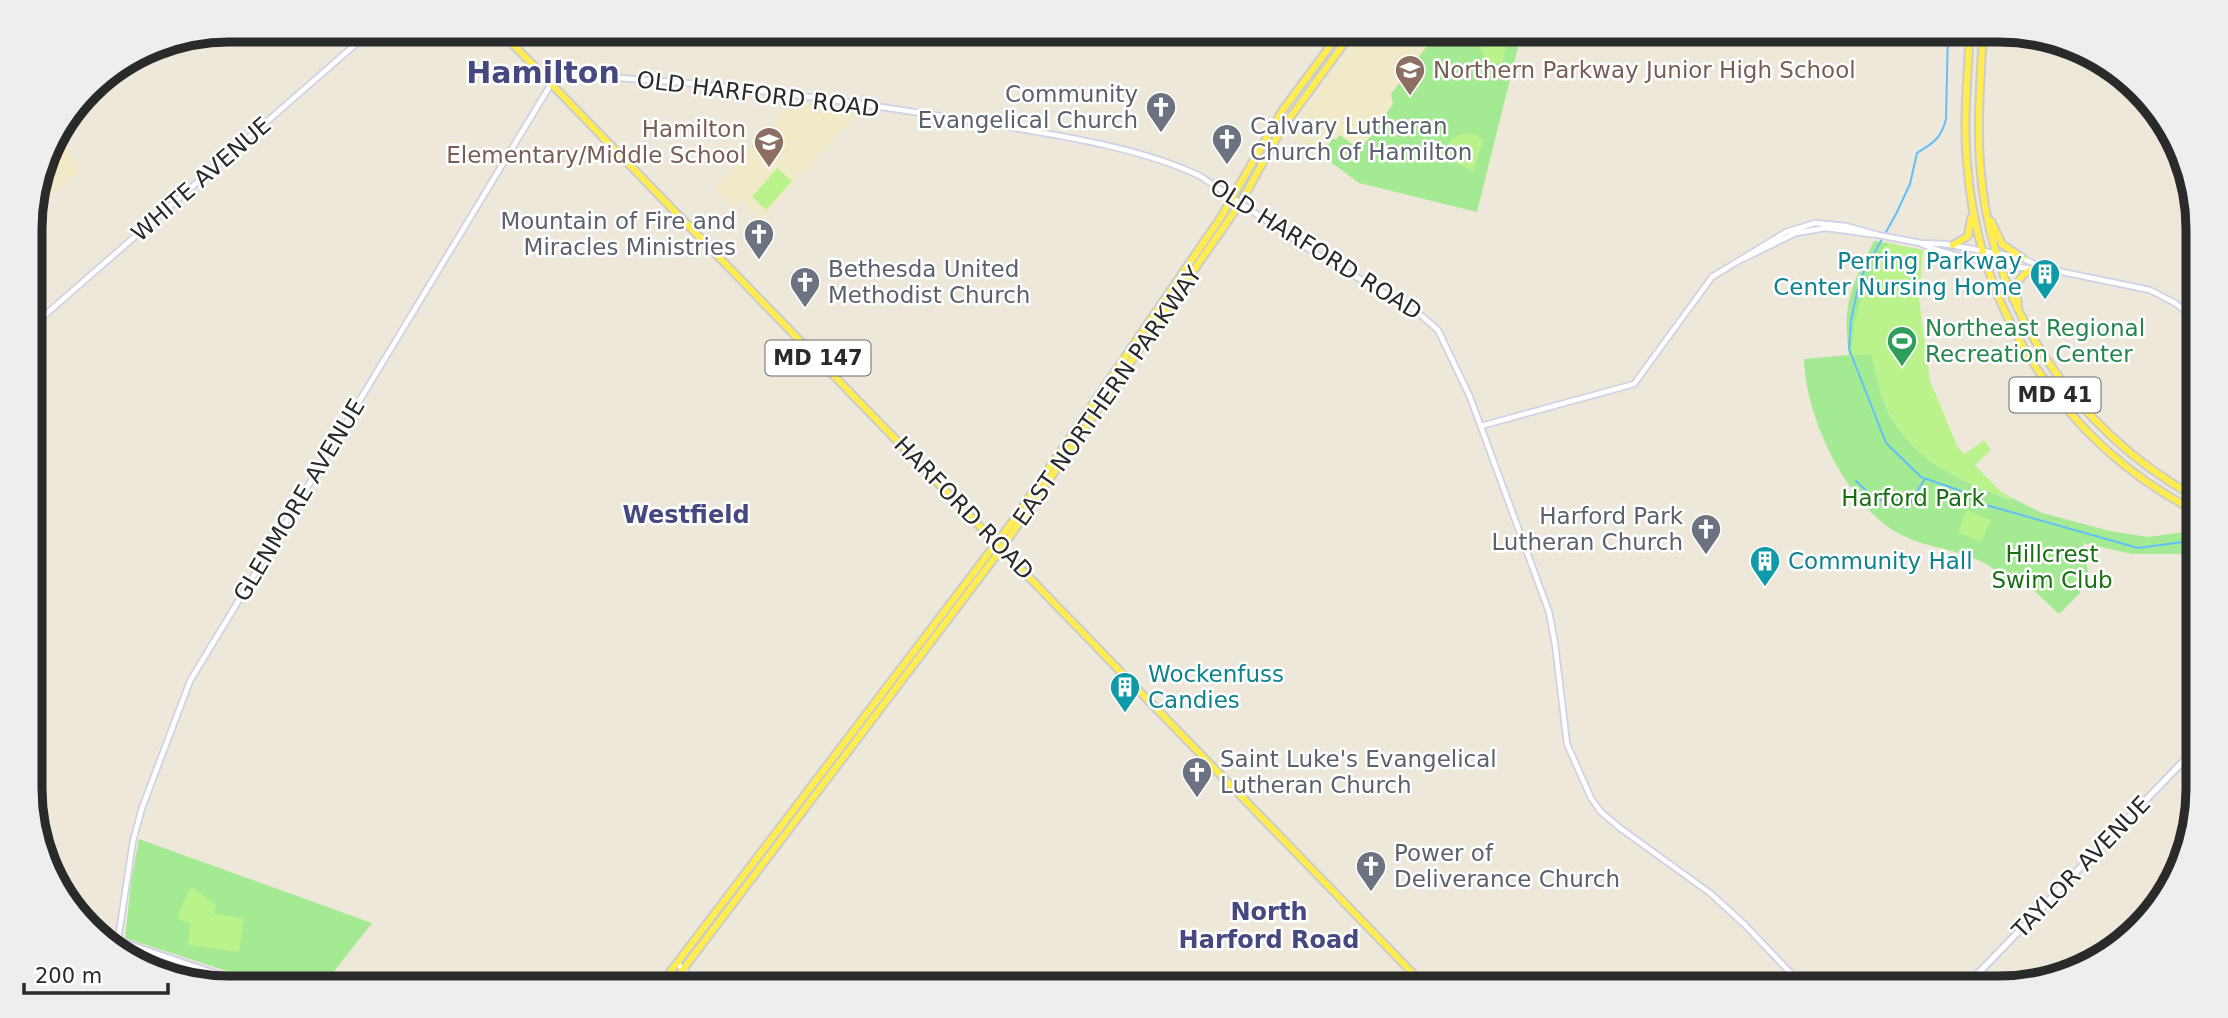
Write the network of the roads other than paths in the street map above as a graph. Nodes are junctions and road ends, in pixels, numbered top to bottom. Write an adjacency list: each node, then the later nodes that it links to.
1 (358, 42): 24 (street, WHITE AVENUE)
2 (511, 42): 7 (main road, HARFORD ROAD / MD 147)
3 (1333, 42): 10 (main road, EAST NORTHERN PARKWAY)
4 (1345, 42): 11 (main road, EAST NORTHERN PARKWAY)
5 (1969, 42): 9 (main road, MD 41)
6 (1983, 42): 12 (main road, MD 41)
7 (543, 75): 8 (main road, HARFORD ROAD / MD 147); 10 (street, OLD HARFORD ROAD)
8 (551, 83): 29 (main road, HARFORD ROAD / MD 147); 32 (street, GLENMORE AVENUE)
9 (1969, 185): 14 (main road); 15 (main road, MD 41)
10 (1233, 197): 11 (street, OLD HARFORD ROAD); 22 (main road, EAST NORTHERN PARKWAY)
11 (1241, 202): 22 (main road, EAST NORTHERN PARKWAY); 26 (street, OLD HARFORD ROAD)
12 (1985, 206): 16 (main road, MD 41); 17 (main road)
13 (1921, 243): 14 (street); 18 (street); 26 (street)
14 (1953, 245): 15 (street)
15 (1982, 251): 16 (street); 18 (main road, MD 41)
16 (1996, 253): 17 (street); 19 (main road, MD 41)
17 (2022, 258): 20 (street)
18 (1985, 260): 19 (street); 28 (main road, MD 41)
19 (1999, 263): 21 (street); 25 (main road, MD 41)
20 (2043, 268): 21 (street); 23 (street)
21 (2032, 269): 25 (main road)
22 (1185, 276): 29 (main road, EAST NORTHERN PARKWAY)
23 (2186, 312)
24 (42, 318)
25 (2022, 319): 27 (main road, MD 41)
26 (1481, 426): 41 (street, OLD HARFORD ROAD)
27 (2186, 491)
28 (2186, 506)
29 (999, 545): 30 (main road, EAST NORTHERN PARKWAY); 40 (main road, HARFORD ROAD / MD 147)
30 (926, 642): 34 (main road, EAST NORTHERN PARKWAY); 35 (main road, EAST NORTHERN PARKWAY)
31 (2186, 758): 42 (main road, TAYLOR AVENUE)
32 (119, 939)
33 (128, 946): 36 (main road)
34 (677, 963): 35 (street); 37 (main road, EAST NORTHERN PARKWAY)
35 (683, 969): 38 (main road, EAST NORTHERN PARKWAY); 39 (street)
36 (220, 975)
37 (667, 976)
38 (678, 976)
39 (690, 976)
40 (1415, 976)
41 (1794, 976)
42 (1976, 976)

